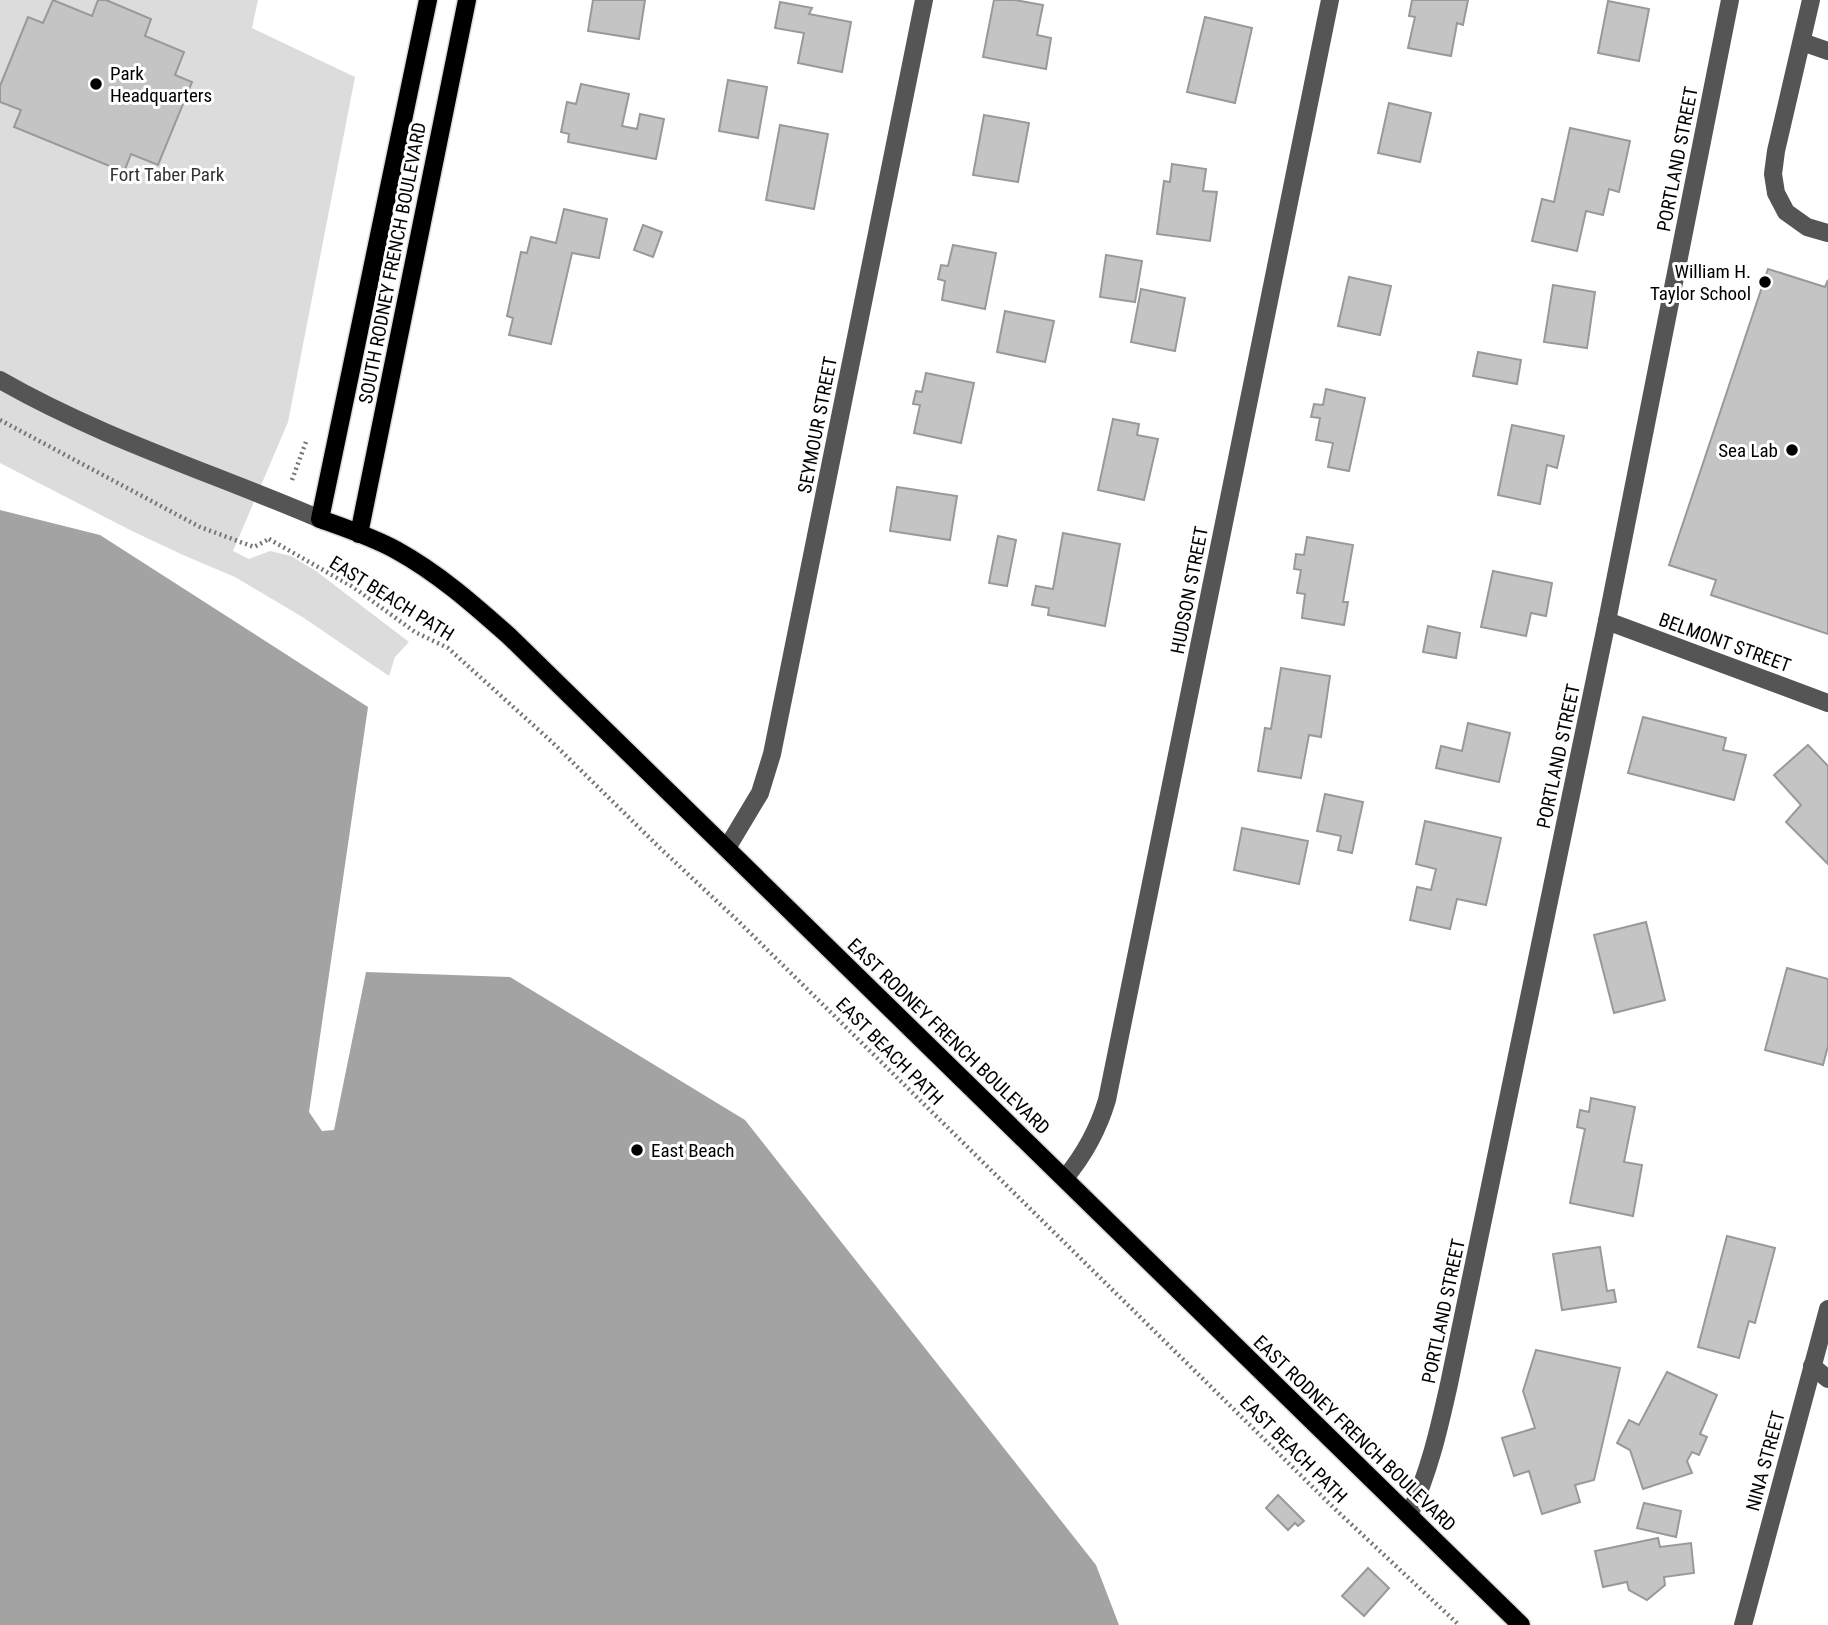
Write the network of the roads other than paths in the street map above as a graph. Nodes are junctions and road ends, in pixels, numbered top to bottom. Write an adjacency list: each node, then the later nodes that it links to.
1 (428, 0): 11 (main road, SOUTH RODNEY FRENCH BOULEVARD)
2 (467, 0): 12 (main road, SOUTH RODNEY FRENCH BOULEVARD)
3 (925, 0): 15 (street, SEYMOUR STREET)
4 (1329, 0): 16 (street, HUDSON STREET)
5 (1730, 0): 13 (street, PORTLAND STREET)
6 (1811, 0): 7 (street)
7 (1802, 42): 8 (street); 9 (street)
8 (1828, 51)
9 (1828, 233)
10 (0, 380): 11 (street)
11 (320, 519): 12 (main road, EAST RODNEY FRENCH BOULEVARD)
12 (359, 534): 15 (main road, EAST RODNEY FRENCH BOULEVARD)
13 (1607, 621): 14 (street, BELMONT STREET); 20 (street, PORTLAND STREET)
14 (1828, 703)
15 (726, 848): 16 (main road, EAST RODNEY FRENCH BOULEVARD)
16 (1065, 1178): 20 (main road, EAST RODNEY FRENCH BOULEVARD)
17 (1828, 1309): 18 (street, NINA STREET)
18 (1812, 1366): 19 (street); 22 (street, NINA STREET)
19 (1828, 1379)
20 (1409, 1516): 21 (main road, EAST RODNEY FRENCH BOULEVARD)
21 (1521, 1625)
22 (1743, 1625)

